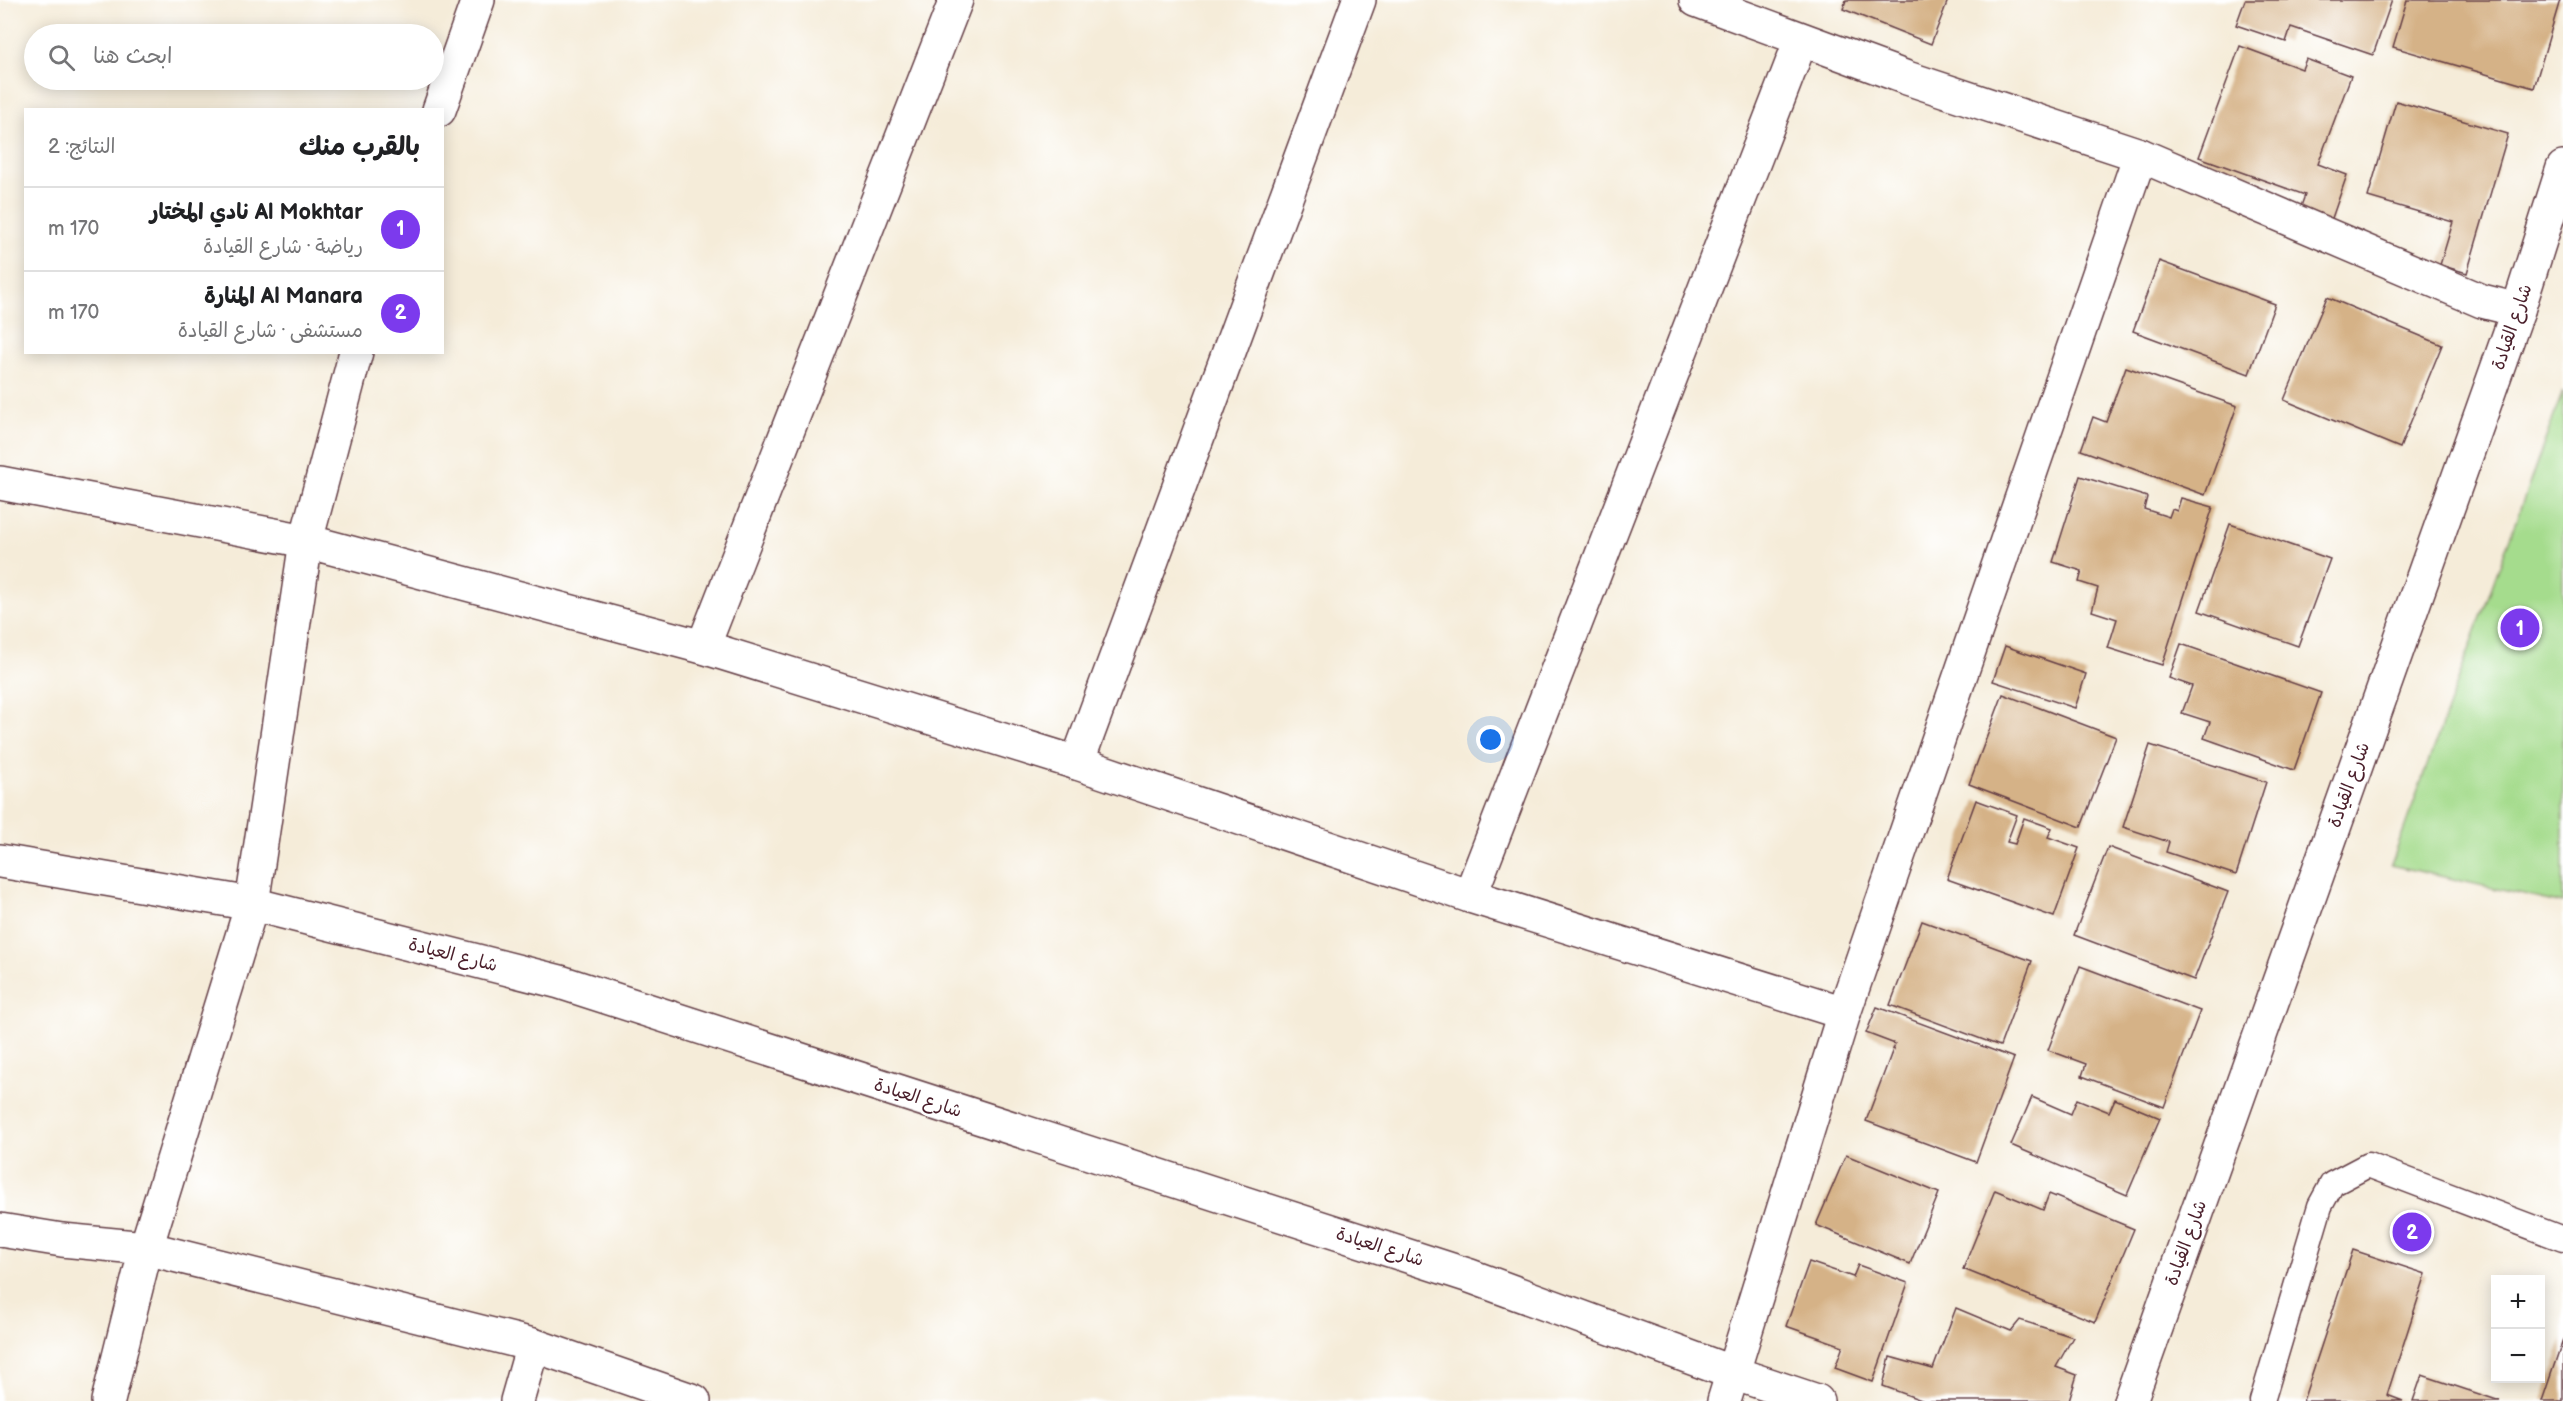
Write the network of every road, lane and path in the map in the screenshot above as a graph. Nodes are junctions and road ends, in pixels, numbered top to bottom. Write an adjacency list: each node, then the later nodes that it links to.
1 (478, 0): 6 (street)
2 (956, 0): 13 (street)
3 (1359, 0): 14 (street)
4 (1696, 0): 5 (street)
5 (1801, 40): 7 (street); 16 (street)
6 (440, 108)
7 (2140, 155): 9 (street); 18 (street)
8 (2563, 168): 9 (street, شارع القيادة)
9 (2518, 310): 28 (street, شارع القيادة)
10 (355, 354): 12 (street)
11 (0, 483): 12 (street)
12 (306, 541): 13 (street); 17 (street)
13 (703, 647): 14 (street)
14 (1077, 763): 16 (street)
15 (0, 861): 17 (street, شارع العيادة)
16 (1470, 896): 18 (street)
17 (252, 904): 21 (street); 23 (street, شارع العيادة)
18 (1844, 1013): 23 (street)
19 (0, 1230): 21 (street)
20 (2563, 1239): 29 (lane)
21 (146, 1248): 22 (street); 24 (street)
22 (532, 1345): 25 (street); 26 (street)
23 (1728, 1387): 27 (street, شارع العيادة)
24 (108, 1401)
25 (517, 1401)
26 (694, 1401)
27 (1817, 1401)
28 (2130, 1401)
29 (2262, 1401)

